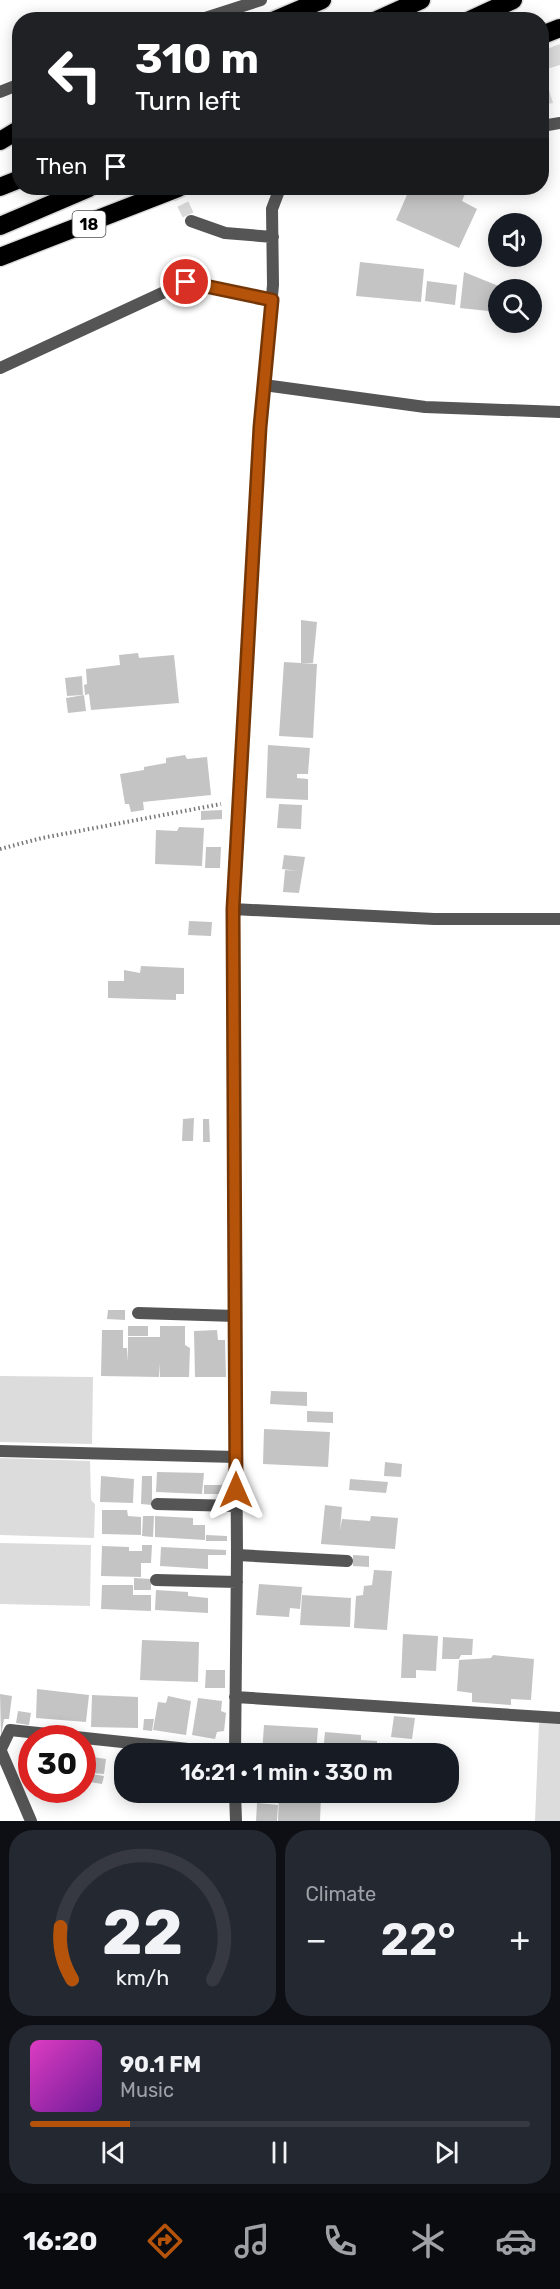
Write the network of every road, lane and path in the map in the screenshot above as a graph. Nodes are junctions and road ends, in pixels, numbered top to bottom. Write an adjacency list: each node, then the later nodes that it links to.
1 (261, 0): 5 (street)
2 (322, 0): 6 (highway)
3 (421, 0): 7 (highway)
4 (513, 0): 8 (highway)
5 (224, 12)
6 (294, 12)
7 (395, 12)
8 (487, 12)
9 (73, 195): 13 (highway, 18)
10 (160, 195): 15 (highway, 18)
11 (277, 195): 14 (street)
12 (191, 221): 14 (street)
13 (0, 226)
14 (273, 237): 16 (street)
15 (0, 257)
16 (272, 300): 17 (street); 18 (street)
17 (0, 368)
18 (264, 385): 19 (street); 20 (street)
19 (560, 412)
20 (239, 801): 21 (path); 22 (street)
21 (0, 849)
22 (233, 909): 23 (street); 25 (street)
23 (560, 919)
24 (138, 1313): 25 (street)
25 (236, 1316): 27 (street)
26 (0, 1451): 27 (street)
27 (236, 1457): 29 (street)
28 (157, 1504): 29 (street)
29 (236, 1506): 30 (street)
30 (237, 1555): 31 (street); 33 (street)
31 (347, 1561)
32 (156, 1580): 33 (street)
33 (237, 1582): 34 (street)
34 (235, 1697): 35 (street); 36 (street)
35 (560, 1718)
36 (0, 1751): 38 (street)
37 (236, 1803): 39 (street)
38 (31, 1821)
39 (236, 1821)

